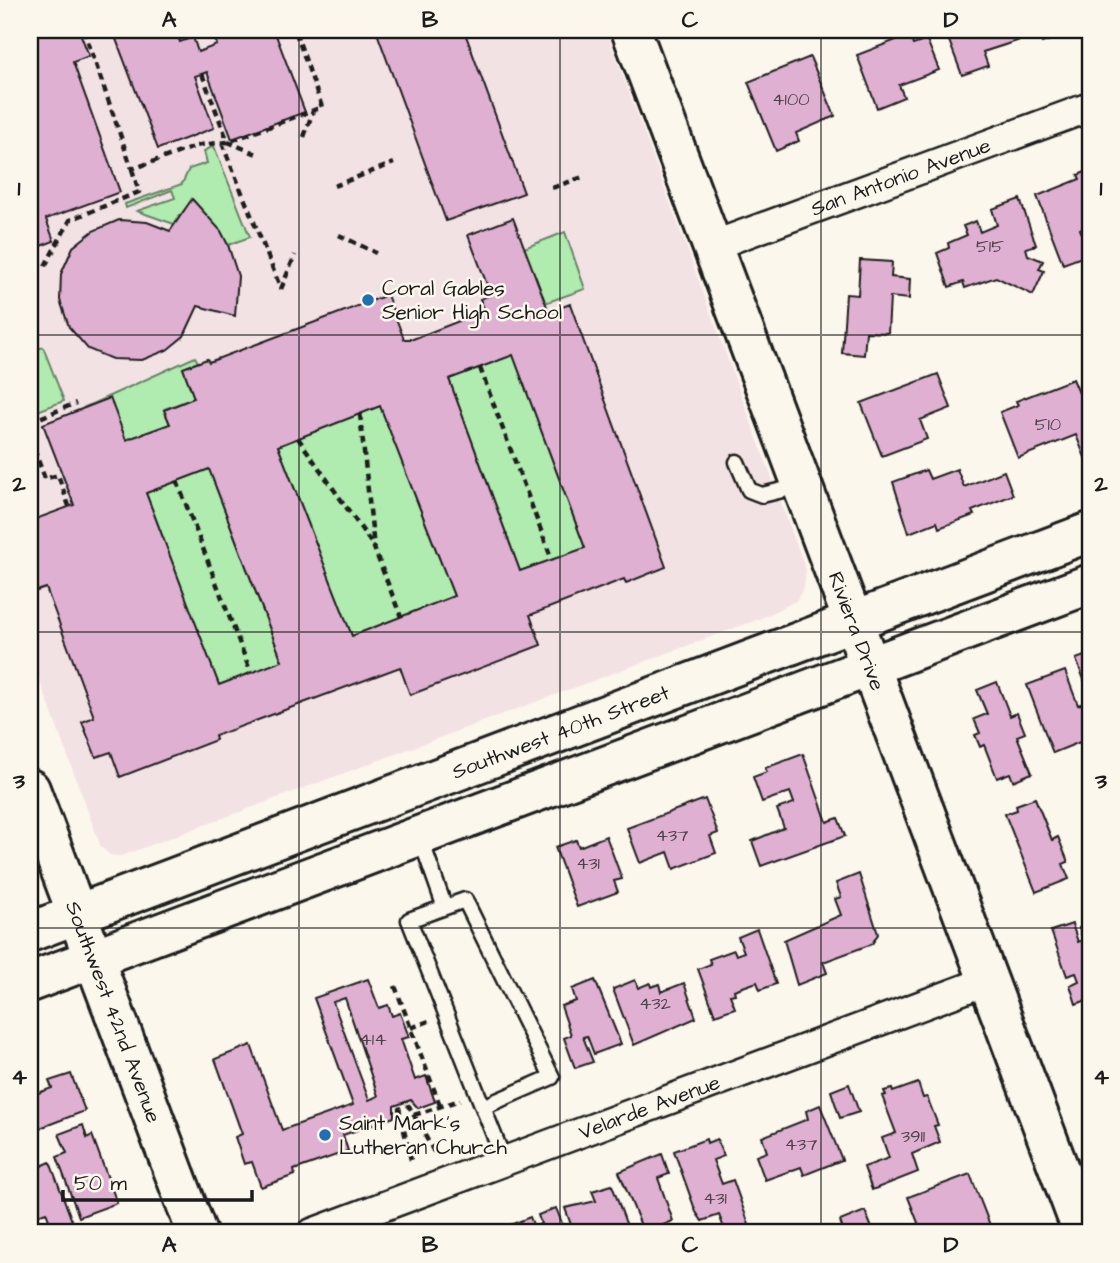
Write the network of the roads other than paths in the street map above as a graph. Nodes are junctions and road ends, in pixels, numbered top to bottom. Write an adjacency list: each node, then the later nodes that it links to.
1 (631, 30): 3 (main road, Riviera Drive)
2 (1090, 107): 3 (street, San Antonio Avenue)
3 (712, 246): 5 (main road, Riviera Drive)
4 (737, 462): 5 (lane)
5 (800, 486): 8 (main road, Riviera Drive)
6 (1090, 532): 8 (main road, Southwest 40th Street)
7 (1090, 584): 9 (main road)
8 (853, 623): 9 (main road, Riviera Drive); 13 (main road, Southwest 40th Street)
9 (870, 666): 11 (main road); 16 (main road, Riviera Drive)
10 (30, 789): 13 (main road, Southwest 42nd Avenue)
11 (420, 836): 12 (lane); 15 (main road)
12 (444, 905): 18 (lane); 18 (lane)
13 (76, 915): 14 (main road, Southwest 40th Street); 15 (main road, Southwest 42nd Avenue)
14 (30, 932)
15 (94, 960): 17 (main road); 20 (main road, Southwest 42nd Avenue)
16 (989, 980): 19 (street, Velarde Avenue); 22 (main road, Riviera Drive)
17 (30, 982)
18 (483, 1107): 19 (lane)
19 (506, 1163): 21 (street, Velarde Avenue)
20 (193, 1232)
21 (312, 1233)
22 (1083, 1233)

